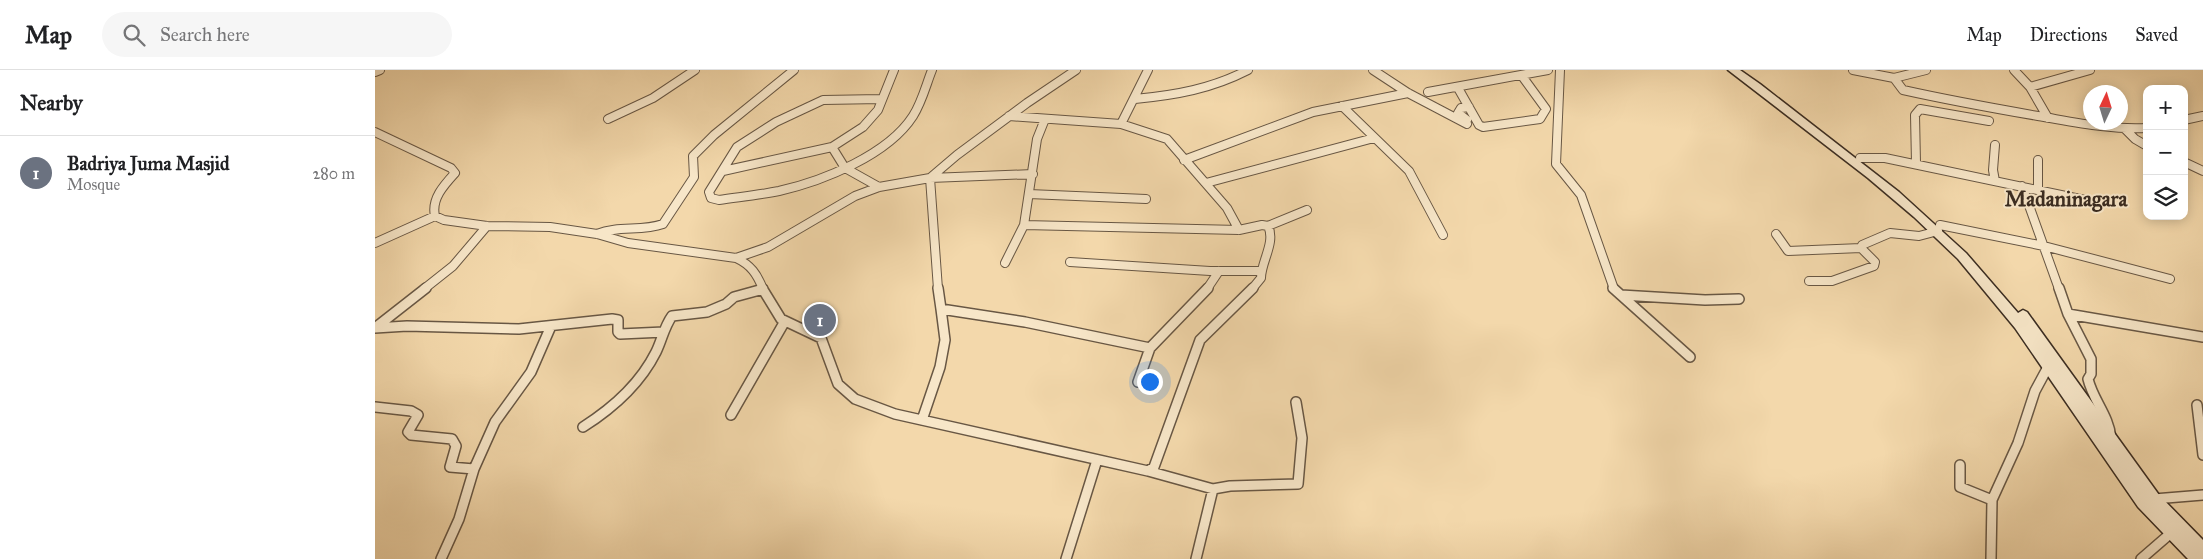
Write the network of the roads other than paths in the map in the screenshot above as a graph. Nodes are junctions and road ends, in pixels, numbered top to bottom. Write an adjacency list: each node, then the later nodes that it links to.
1 (380, 70): 21 (street)
2 (695, 70): 38 (street)
3 (793, 70): 75 (street)
4 (894, 70): 28 (street)
5 (932, 70): 55 (street)
6 (1076, 70): 33 (street)
7 (1148, 70): 29 (street)
8 (1248, 70): 29 (street)
9 (1373, 70): 27 (street)
10 (1548, 70): 19 (street)
11 (1555, 70): 32 (street)
12 (1560, 70): 89 (street)
13 (1733, 70): 73 (main road)
14 (1741, 70): 50 (main road)
15 (1853, 70): 20 (street)
16 (1926, 70): 23 (street)
17 (2014, 70): 24 (street)
18 (2090, 70): 24 (street)
19 (1539, 71): 22 (street)
20 (1863, 71): 23 (street)
21 (375, 72)
22 (1522, 76): 25 (street); 31 (street)
23 (1894, 78): 35 (street)
24 (2030, 87): 35 (street)
25 (1457, 88): 26 (street); 31 (street)
26 (1427, 92)
27 (1408, 93): 30 (street); 31 (street)
28 (881, 99): 49 (street); 56 (street)
29 (1135, 99): 41 (street)
30 (1342, 106): 46 (street); 51 (street)
31 (1469, 107)
32 (1551, 110)
33 (1009, 116): 36 (street); 59 (street)
34 (2203, 116): 37 (street)
35 (2048, 118): 40 (street)
36 (1045, 119): 41 (street); 58 (street)
37 (2188, 119)
38 (608, 120)
39 (1989, 121): 53 (street)
40 (2083, 123)
41 (1121, 124): 51 (street)
42 (2143, 128): 43 (street)
43 (2128, 129)
44 (2126, 130): 47 (street)
45 (375, 132): 69 (street)
46 (1373, 138): 61 (street); 77 (street)
47 (2143, 144)
48 (1995, 145): 60 (street)
49 (832, 147): 55 (street); 56 (street)
50 (1859, 158): 53 (street); 73 (main road)
51 (1184, 160): 61 (street)
52 (2038, 160): 64 (street)
53 (1916, 164): 60 (street)
54 (2188, 164): 57 (street)
55 (845, 168): 56 (street); 63 (street)
56 (723, 171)
57 (2203, 171)
58 (1033, 174): 59 (street); 65 (street)
59 (930, 178): 63 (street); 91 (street)
60 (1995, 181): 62 (street)
61 (1205, 183): 74 (street)
62 (2022, 186): 64 (street); 79 (street)
63 (879, 188): 81 (street)
64 (2038, 190): 67 (street)
65 (1029, 194): 66 (street); 70 (street)
66 (1146, 199)
67 (2085, 200)
68 (1307, 210): 72 (street)
69 (435, 216): 71 (street); 78 (street)
70 (1024, 225): 74 (street); 83 (street)
71 (487, 226): 75 (street); 95 (street)
72 (1268, 226): 74 (street); 85 (street)
73 (1939, 228): 79 (street); 80 (street); 100 (main road); 108 (main road)
74 (1239, 230)
75 (597, 234): 81 (street)
76 (1776, 234): 80 (street)
77 (1443, 235)
78 (375, 243)
79 (2044, 246): 86 (street); 92 (street)
80 (1861, 248): 87 (street)
81 (735, 258): 88 (street)
82 (1070, 262): 84 (street)
83 (1005, 263)
84 (1219, 271): 85 (street); 98 (street)
85 (1261, 272): 113 (street)
86 (2170, 279)
87 (1809, 281)
88 (763, 289): 93 (street); 96 (street)
89 (1621, 295): 90 (street); 99 (street)
90 (1739, 299)
91 (941, 309): 98 (street); 106 (street)
92 (2068, 314): 97 (street); 108 (street)
93 (785, 321): 105 (street); 106 (street)
94 (551, 326): 95 (street); 96 (street); 112 (street)
95 (375, 328)
96 (664, 332): 107 (street)
97 (2203, 337)
98 (1150, 348): 101 (street)
99 (1691, 357)
100 (2049, 365): 117 (street); 118 (main road)
101 (1139, 382)
102 (1296, 402): 114 (street)
103 (2197, 405): 109 (street)
104 (375, 407): 112 (street)
105 (731, 415)
106 (922, 420): 110 (street)
107 (583, 427)
108 (2111, 438): 116 (main road)
109 (2203, 455)
110 (1097, 460): 113 (street); 121 (street)
111 (1960, 465): 117 (street)
112 (474, 469): 120 (street)
113 (1148, 470): 114 (street)
114 (1213, 489): 122 (street)
115 (2203, 495): 116 (street)
116 (2154, 499): 119 (main road)
117 (1993, 500): 123 (street)
118 (2171, 533): 124 (street); 125 (main road)
119 (2203, 550)
120 (441, 559)
121 (1066, 559)
122 (1196, 559)
123 (1991, 559)
124 (2141, 559)
125 (2198, 559)

